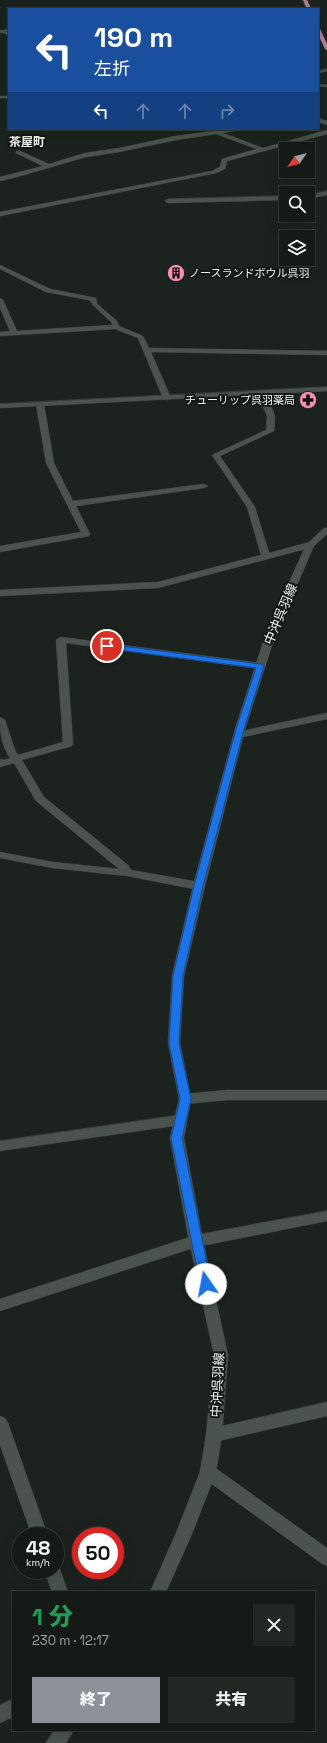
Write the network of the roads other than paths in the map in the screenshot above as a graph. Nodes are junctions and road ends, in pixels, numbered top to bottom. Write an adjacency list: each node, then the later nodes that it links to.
1 (319, 31): 2 (main road)
2 (327, 49)
3 (234, 130): 5 (street)
4 (327, 132): 6 (street)
5 (218, 133): 6 (street); 8 (street)
6 (264, 150): 14 (street)
7 (18, 152): 8 (street)
8 (48, 166): 9 (street)
9 (0, 179)
10 (327, 192): 11 (street)
11 (315, 195)
12 (279, 198): 13 (street)
13 (168, 201)
14 (0, 214)
15 (0, 267): 17 (street)
16 (0, 300): 18 (street)
17 (116, 327): 18 (street); 20 (street)
18 (14, 332): 19 (street)
19 (0, 334)
20 (147, 350): 21 (street); 24 (street)
21 (327, 353)
22 (327, 389): 23 (street)
23 (262, 393): 24 (street); 32 (street)
24 (167, 398): 25 (street)
25 (40, 404): 26 (street); 28 (street)
26 (0, 406)
27 (204, 486): 28 (street)
28 (70, 504): 31 (street)
29 (327, 530): 30 (street, 中沖呉羽線)
30 (310, 545): 32 (street); 34 (street, 中沖呉羽線)
31 (0, 549)
32 (266, 556): 33 (street)
33 (0, 592)
34 (260, 666): 37 (street, 中沖呉羽線); 38 (street)
35 (327, 716): 37 (street)
36 (0, 720): 38 (street)
37 (238, 735): 42 (street, 中沖呉羽線)
38 (16, 759): 39 (street); 41 (street)
39 (0, 762)
40 (0, 855): 41 (street)
41 (127, 873): 42 (street)
42 (199, 886): 44 (street, 中沖呉羽線)
43 (327, 1095): 44 (street)
44 (185, 1099): 45 (street, 中沖呉羽線)
45 (180, 1120): 46 (street); 48 (street, 中沖呉羽線)
46 (0, 1146)
47 (327, 1216): 48 (street)
48 (196, 1241): 49 (street); 52 (street, 中沖呉羽線)
49 (0, 1305)
50 (327, 1409): 52 (street)
51 (0, 1423): 54 (street)
52 (214, 1435): 53 (street, 中沖呉羽線)
53 (208, 1472): 55 (street); 58 (street, 中沖呉羽線)
54 (37, 1527)
55 (327, 1558)
56 (55, 1579): 57 (street)
57 (60, 1591)
58 (158, 1591)
59 (12, 1708): 60 (street)
60 (0, 1714)
61 (64, 1731): 62 (street)
62 (55, 1743)

